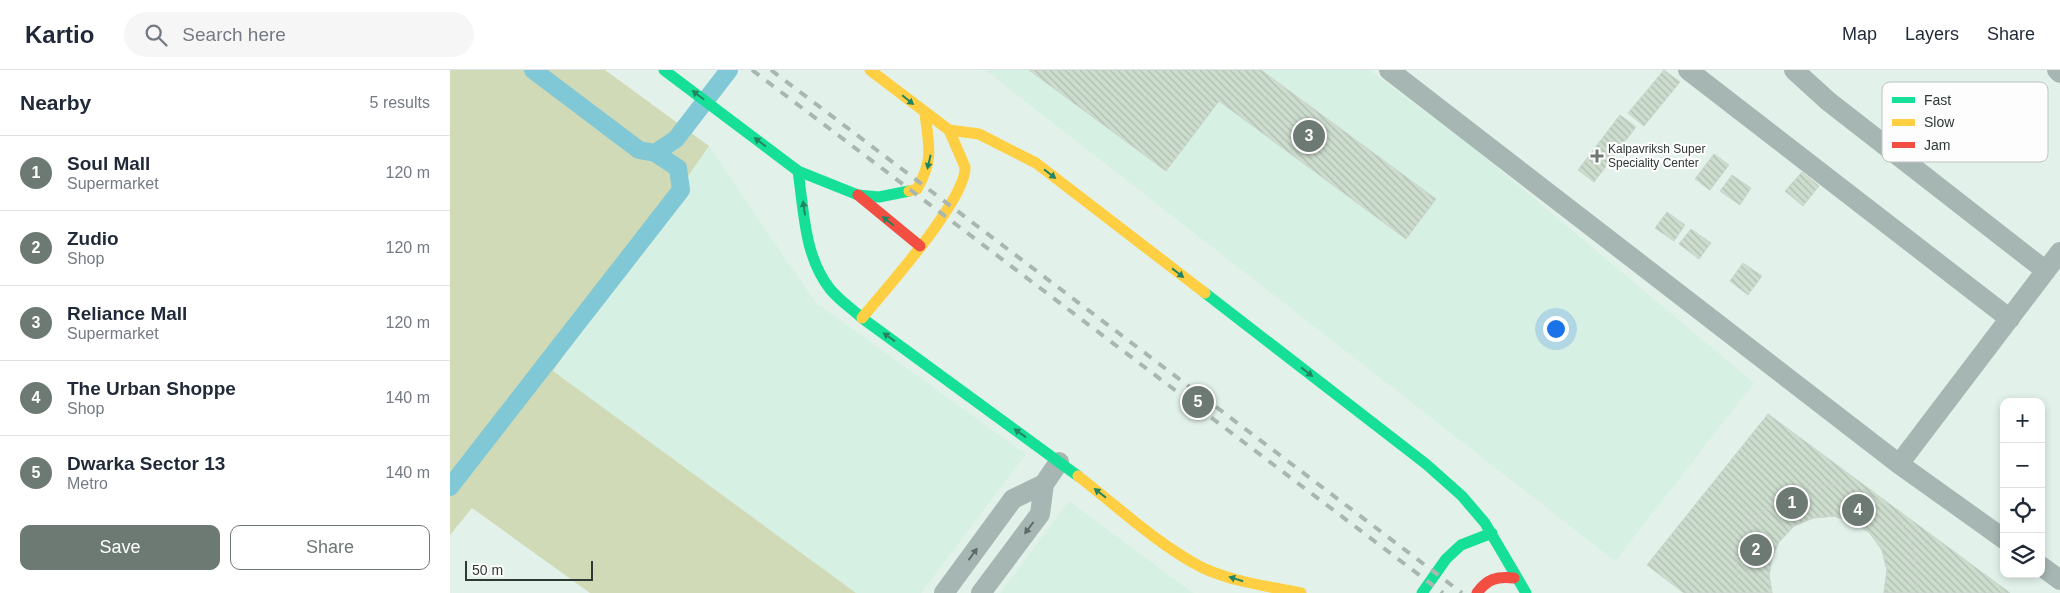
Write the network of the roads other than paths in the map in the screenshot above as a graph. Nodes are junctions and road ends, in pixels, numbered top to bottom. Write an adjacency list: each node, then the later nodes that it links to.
1 (664, 70): 12 (street, one-way to 1)
2 (870, 70): 8 (street, one-way to 8)
3 (1389, 70): 20 (street)
4 (1688, 70): 18 (street)
5 (1794, 70): 10 (street)
6 (2057, 70): 7 (street)
7 (2060, 72)
8 (925, 114): 9 (street); 13 (street, one-way to 13)
9 (949, 130): 14 (street); 22 (street, one-way to 22)
10 (1882, 143)
11 (1906, 162): 16 (street)
12 (798, 171): 13 (street); 17 (street, one-way to 12)
13 (858, 195): 14 (street, one-way to 13)
14 (920, 246): 17 (street)
15 (2060, 252): 16 (street)
16 (2046, 271): 18 (street)
17 (862, 318): 19 (street, one-way to 17)
18 (2010, 319): 20 (street)
19 (1059, 462): 21 (street); 29 (street, one-way to 19)
20 (1899, 464): 23 (street)
21 (1044, 484): 27 (street, one-way to 21); 28 (street, one-way to 28)
22 (1492, 533): 25 (street); 30 (street)
23 (2000, 536)
24 (2045, 569): 26 (street)
25 (1514, 578): 31 (street); 32 (street)
26 (2060, 580)
27 (944, 593)
28 (981, 593)
29 (1301, 593)
30 (1422, 593)
31 (1477, 593)
32 (1526, 593)

